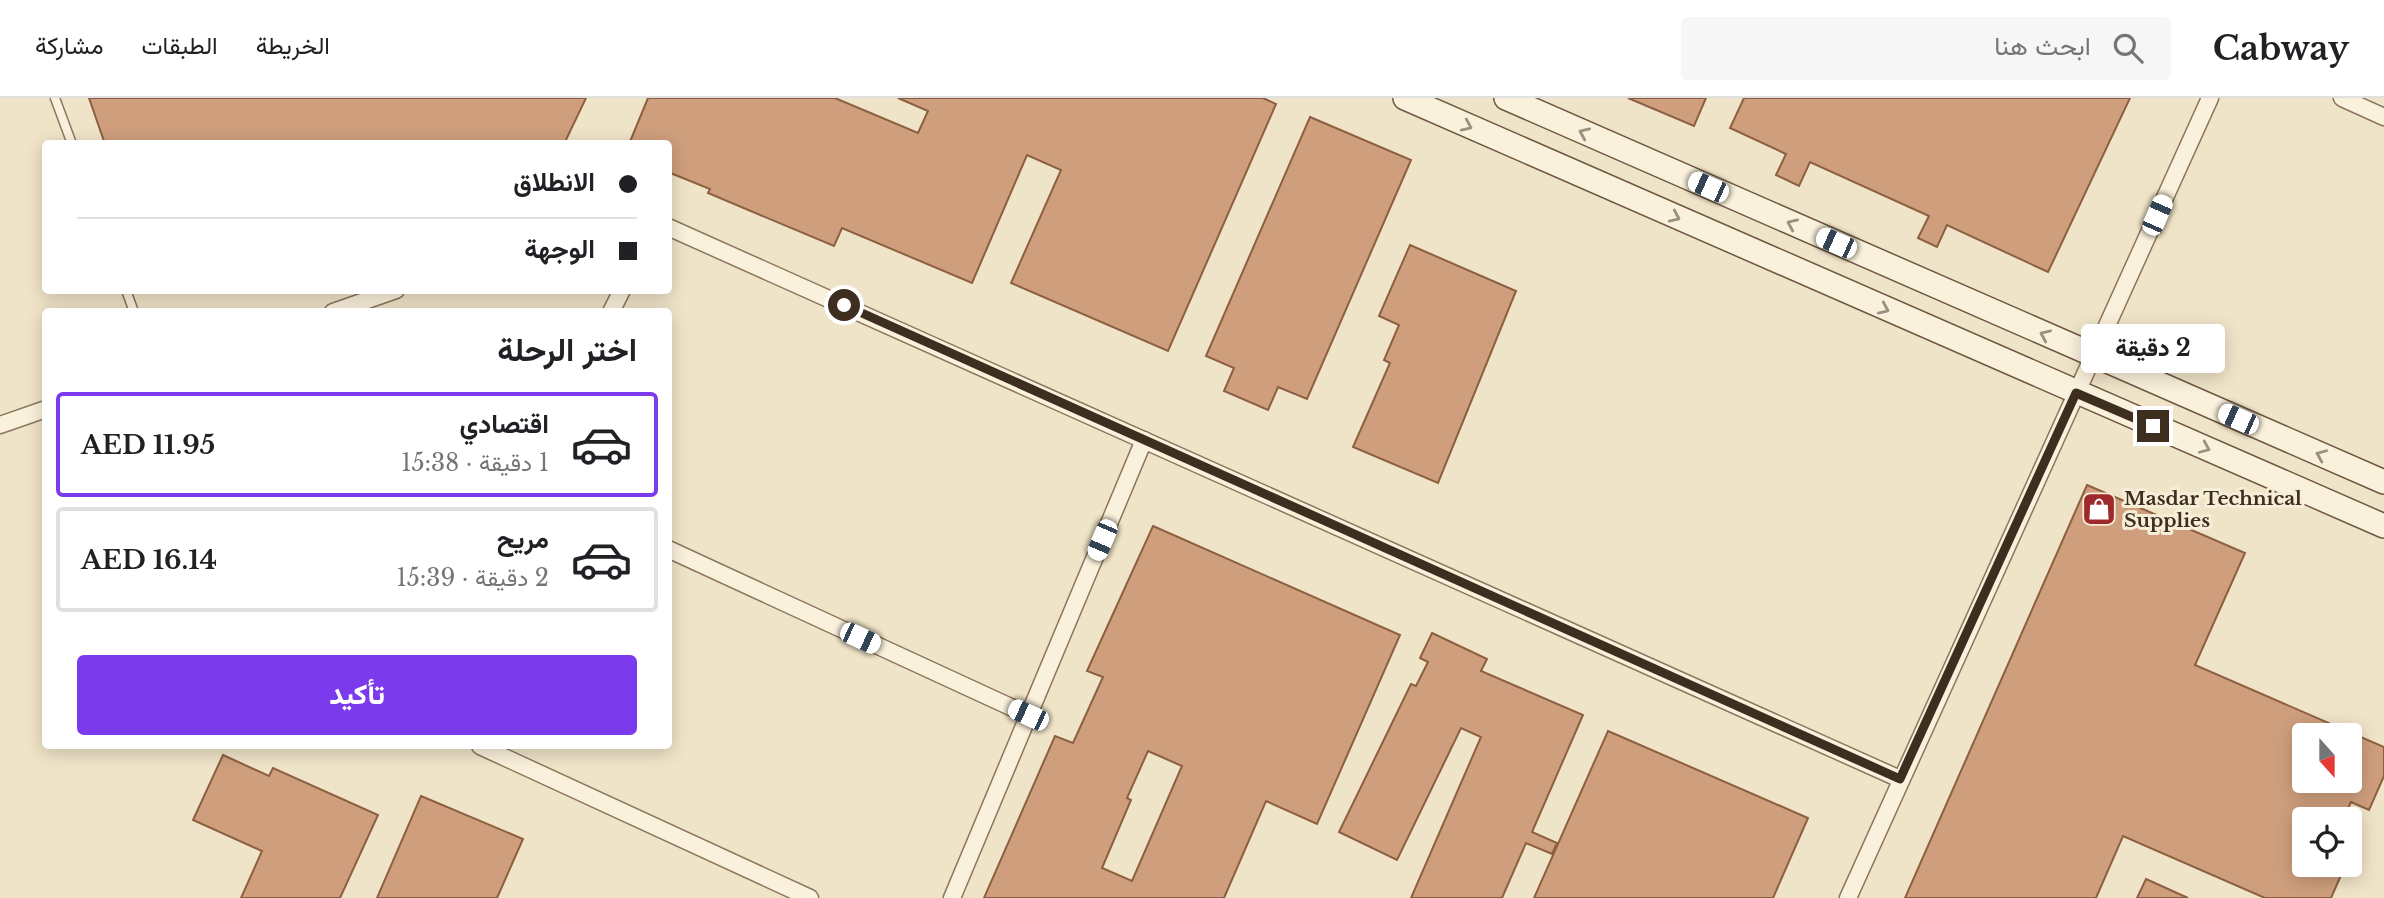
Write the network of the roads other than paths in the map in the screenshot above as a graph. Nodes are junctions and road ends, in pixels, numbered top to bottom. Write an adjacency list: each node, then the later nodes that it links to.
1 (55, 98): 7 (lane)
2 (1405, 98): 12 (main road, one-way to 12)
3 (1506, 98): 11 (main road, one-way to 3)
4 (2210, 98): 11 (street)
5 (2342, 98): 6 (street)
6 (2384, 117)
7 (71, 140)
8 (672, 228): 15 (street)
9 (384, 294): 10 (street)
10 (344, 308)
11 (2092, 355): 12 (street); 16 (main road, one-way to 11)
12 (2076, 393): 17 (main road, one-way to 17); 21 (street)
13 (42, 410): 14 (street)
14 (0, 425)
15 (1144, 440): 19 (street); 21 (street)
16 (2384, 482)
17 (2384, 526)
18 (672, 551): 19 (street)
19 (1028, 715): 23 (street)
20 (487, 749): 22 (street)
21 (1900, 779): 24 (street)
22 (810, 898)
23 (951, 898)
24 (1848, 898)

